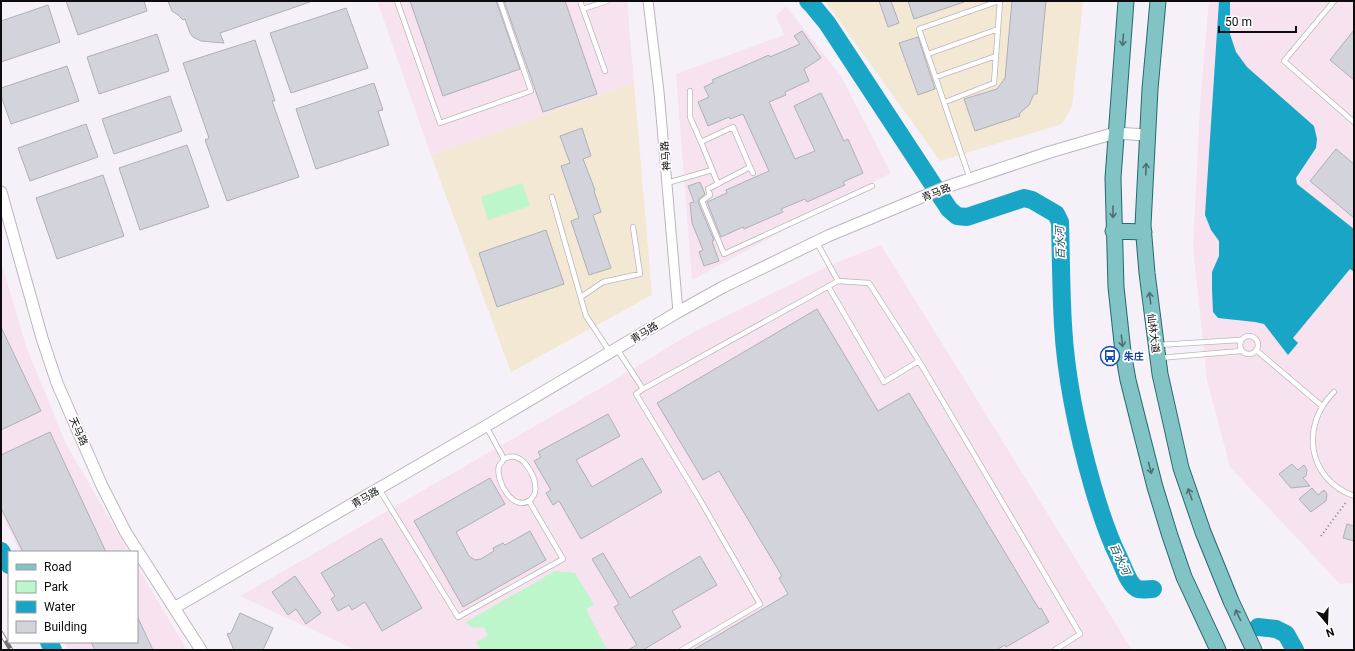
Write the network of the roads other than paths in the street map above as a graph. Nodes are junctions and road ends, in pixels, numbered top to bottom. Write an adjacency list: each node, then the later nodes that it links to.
1 (396, 1): 2 (lane)
2 (500, 1)
3 (580, 1): 10 (lane)
4 (607, 1): 10 (lane)
5 (648, 1): 26 (street, 神马路)
6 (1000, 1): 11 (lane); 12 (lane)
7 (1126, 1): 19 (main road, one-way to 19)
8 (1158, 1): 20 (main road, 仙林大道)
9 (1334, 1): 18 (lane)
10 (583, 9): 14 (lane)
11 (998, 30): 12 (lane); 13 (lane)
12 (928, 54): 15 (lane)
13 (996, 56): 15 (lane); 17 (lane)
14 (606, 71)
15 (936, 77): 17 (lane)
16 (690, 91): 21 (lane)
17 (945, 102): 25 (lane)
18 (1354, 122)
19 (1115, 133): 20 (street, 青马路); 25 (street, 青马路); 32 (main road, one-way to 32)
20 (1147, 135): 33 (main road, 仙林大道, one-way to 20)
21 (701, 142): 22 (lane); 23 (lane)
22 (750, 167): 24 (lane); 27 (lane)
23 (712, 170): 26 (lane); 27 (lane)
24 (753, 173)
25 (970, 179): 34 (street, 青马路)
26 (667, 183): 38 (street, 神马路)
27 (718, 184): 28 (lane)
28 (872, 186)
29 (1, 192): 53 (street, 天马路)
30 (552, 197): 37 (lane)
31 (633, 227): 37 (lane)
32 (1114, 231): 33 (main road); 59 (main road, one-way to 59)
33 (1144, 232): 43 (main road, 仙林大道, one-way to 33)
34 (816, 241): 35 (lane); 38 (street, 青马路)
35 (838, 280): 36 (lane); 44 (lane)
36 (828, 286): 44 (lane); 45 (lane)
37 (581, 297): 40 (lane)
38 (678, 312): 40 (street, 青马路)
39 (1240, 340): 41 (lane); 42 (lane); 43 (lane)
40 (613, 350): 45 (lane); 48 (street, 青马路)
41 (1256, 350): 42 (lane); 47 (lane)
42 (1241, 351): 43 (lane)
43 (1157, 352): 60 (main road, 仙林大道, one-way to 43)
44 (919, 361): 58 (lane)
45 (643, 389): 57 (lane)
46 (1334, 392): 47 (lane)
47 (1322, 406): 51 (lane)
48 (486, 426): 49 (lane); 50 (street, 青马路)
49 (504, 459): 52 (lane); 52 (lane)
50 (379, 488): 52 (lane); 55 (street, 青马路)
51 (1353, 496)
52 (529, 501)
53 (138, 551)
54 (138, 552): 55 (street, 天马路)
55 (174, 608): 56 (street, 天马路)
56 (201, 650)
57 (682, 650)
58 (1055, 650)
59 (1218, 650)
60 (1254, 650)

